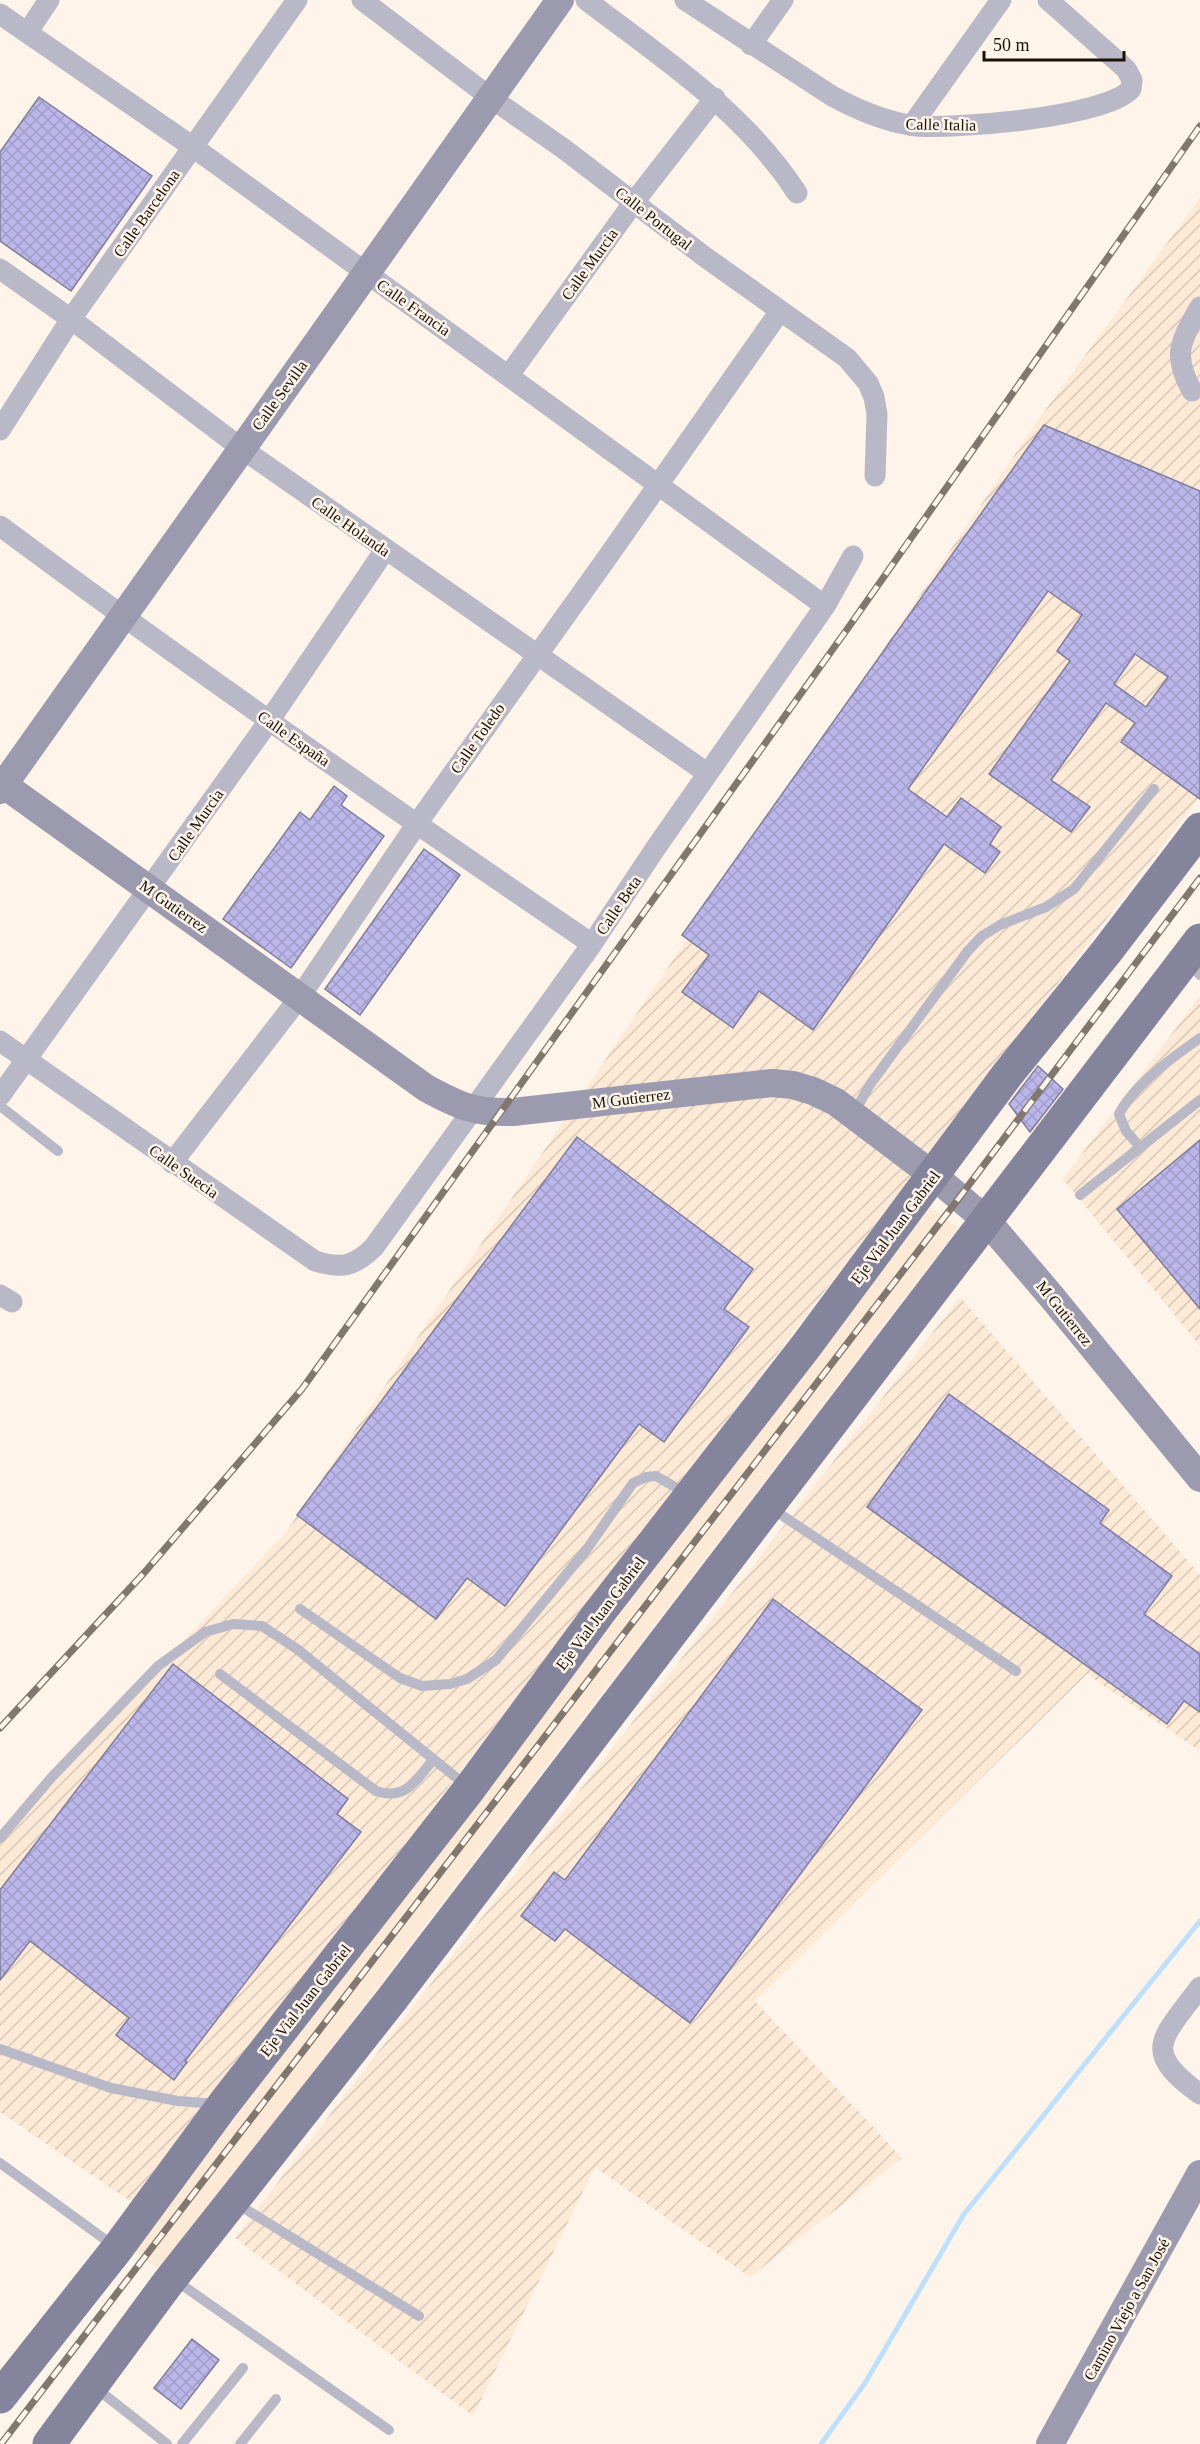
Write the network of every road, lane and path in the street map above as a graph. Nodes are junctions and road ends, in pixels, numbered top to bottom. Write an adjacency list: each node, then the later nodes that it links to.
1 (49, 0): 11 (street)
2 (297, 0): 16 (street, Calle Barcelona)
3 (362, 0): 13 (street, Calle Portugal)
4 (560, 0): 13 (street, Calle Sevilla)
5 (586, 0): 14 (street)
6 (685, 0): 12 (street, Calle Italia)
7 (783, 0): 12 (street)
8 (1001, 0): 15 (street)
9 (1048, 0): 15 (street, Calle Italia)
10 (0, 14): 11 (street, Calle Francia)
11 (27, 33): 16 (street, Calle Francia)
12 (751, 45): 15 (street, Calle Italia)
13 (491, 98): 18 (street, Calle Portugal); 20 (street, Calle Sevilla)
14 (715, 98): 17 (street); 18 (street, Calle Murcia)
15 (912, 125)
16 (193, 147): 20 (street, Calle Francia); 23 (street, Calle Barcelona)
17 (797, 193)
18 (634, 202): 22 (street, Calle Portugal); 24 (street, Calle Murcia)
19 (0, 269): 23 (street, Calle Holanda)
20 (367, 274): 24 (street, Calle Francia); 27 (street, Calle Sevilla)
21 (1200, 307): 25 (street)
22 (780, 311): 28 (street, Calle Portugal); 29 (street, Calle Toledo)
23 (71, 319): 26 (street, Calle Barcelona); 27 (street, Calle Holanda)
24 (509, 375): 29 (street, Calle Francia)
25 (1196, 394)
26 (0, 430)
27 (241, 448): 31 (street, Calle Holanda); 34 (street, Calle Sevilla)
28 (875, 476)
29 (658, 485): 33 (street, Calle Francia); 35 (street, Calle Toledo)
30 (0, 526): 34 (street, Calle España)
31 (385, 550): 35 (street, Calle Holanda); 36 (street, Calle Murcia)
32 (853, 556): 33 (street, Calle Beta)
33 (825, 606): 37 (street, Calle Beta)
34 (123, 617): 36 (street, Calle España); 38 (street, Calle Sevilla)
35 (536, 655): 37 (street, Calle Holanda); 40 (street, Calle Toledo)
36 (269, 721): 40 (street, Calle España); 42 (street, Calle Murcia)
37 (708, 773): 43 (street, Calle Beta)
38 (1, 786): 42 (street, M Gutierrez)
39 (1154, 789): 53 (lane)
40 (416, 825): 43 (street, Calle España); 45 (street, Calle Toledo)
41 (1200, 829): 57 (main road, Eje Vial Juan Gabriel)
42 (150, 889): 45 (street, M Gutierrez); 48 (street, Calle Murcia)
43 (592, 944): 52 (street, Calle Beta)
44 (1195, 958): 59 (main road)
45 (299, 998): 52 (street, M Gutierrez); 56 (street, Calle Toledo)
46 (1200, 1038): 54 (lane)
47 (0, 1041): 48 (street, Calle Suecia)
48 (25, 1060): 49 (street, Calle Murcia); 56 (street, Calle Suecia)
49 (0, 1096)
50 (1200, 1100): 54 (lane)
51 (0, 1106): 55 (lane)
52 (473, 1111): 53 (street, M Gutierrez); 60 (street, Calle Beta)
53 (853, 1115): 57 (street, M Gutierrez)
54 (1140, 1147): 58 (lane)
55 (58, 1151)
56 (172, 1163): 60 (street, Calle Suecia)
57 (934, 1176): 59 (street, M Gutierrez); 62 (main road, Eje Vial Juan Gabriel)
58 (1080, 1195)
59 (987, 1221): 61 (street, M Gutierrez); 63 (main road)
60 (374, 1247)
61 (1200, 1478)
62 (690, 1495): 64 (lane); 68 (main road, Eje Vial Juan Gabriel)
63 (768, 1506): 65 (lane); 76 (main road)
64 (300, 1609)
65 (1016, 1671)
66 (220, 1674): 67 (lane)
67 (433, 1760): 68 (lane); 69 (lane)
68 (470, 1788): 73 (main road, Eje Vial Juan Gabriel)
69 (0, 1838)
70 (1200, 1987): 72 (street)
71 (0, 2049): 73 (lane)
72 (1200, 2094)
73 (223, 2105): 77 (main road, Eje Vial Juan Gabriel)
74 (0, 2163): 77 (lane)
75 (1200, 2174): 89 (street, Camino Viejo a San José)
76 (234, 2202): 78 (main road); 79 (lane)
77 (117, 2249): 82 (main road, Eje Vial Juan Gabriel)
78 (172, 2278): 81 (main road); 84 (lane)
79 (419, 2316)
80 (243, 2368): 87 (lane)
81 (94, 2386): 85 (main road); 86 (lane)
82 (0, 2397)
83 (276, 2399): 88 (lane)
84 (389, 2430)
85 (49, 2444)
86 (167, 2444)
87 (182, 2444)
88 (240, 2444)
89 (1050, 2444)

